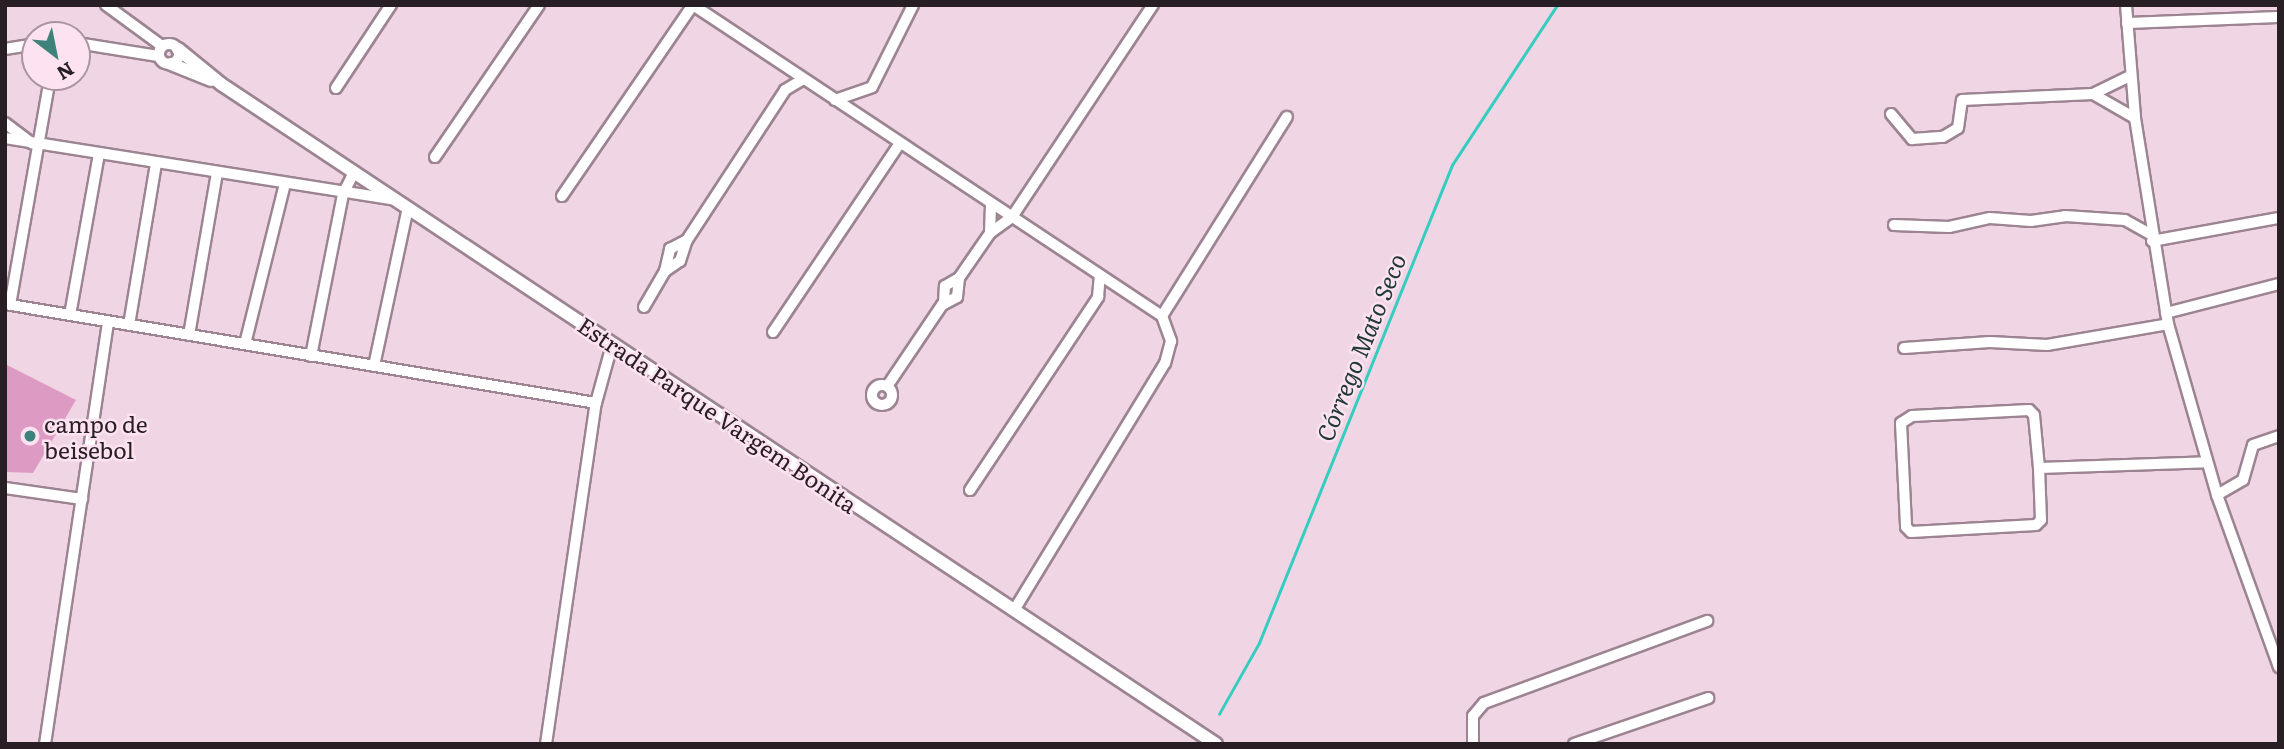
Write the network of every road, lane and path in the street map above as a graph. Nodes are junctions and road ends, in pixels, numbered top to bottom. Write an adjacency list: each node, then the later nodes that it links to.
1 (106, 5): 12 (street)
2 (391, 5): 18 (street)
3 (539, 5): 33 (street)
4 (693, 5): 14 (street); 39 (street)
5 (913, 5): 21 (street)
6 (1153, 5): 43 (street)
7 (2126, 5): 9 (street)
8 (2279, 17): 9 (street)
9 (2127, 23): 15 (street)
10 (91, 44): 12 (street)
11 (178, 49): 12 (street); 13 (street); 17 (main road, Estrada Parque Vargem Bonita)
12 (160, 51): 13 (street)
13 (171, 64): 17 (main road, Estrada Parque Vargem Bonita)
14 (789, 70): 16 (street); 19 (street)
15 (2130, 76): 22 (street); 27 (street)
16 (803, 79): 19 (street); 23 (street)
17 (221, 84): 35 (main road, Estrada Parque Vargem Bonita)
18 (336, 88)
19 (785, 90): 56 (street)
20 (47, 91): 31 (street)
21 (862, 93): 23 (street); 24 (street)
22 (2093, 93): 25 (street); 27 (street)
23 (835, 100): 24 (street)
24 (858, 114): 30 (street)
25 (1891, 114)
26 (1287, 117): 58 (street)
27 (2135, 118): 42 (street)
28 (5, 123): 31 (street)
29 (5, 138): 31 (street)
30 (900, 143): 41 (street); 62 (street)
31 (36, 144): 32 (street); 55 (street)
32 (99, 154): 34 (street); 57 (street)
33 (435, 157)
34 (156, 163): 36 (street); 61 (street)
35 (354, 172): 38 (street); 40 (main road, Estrada Parque Vargem Bonita)
36 (217, 173): 37 (street); 63 (street)
37 (285, 184): 38 (street); 64 (street)
38 (343, 194): 40 (street); 67 (street)
39 (562, 196)
40 (403, 204): 65 (main road, Estrada Parque Vargem Bonita); 68 (street)
41 (991, 204): 43 (street); 47 (street)
42 (2147, 208): 45 (street); 48 (street)
43 (1012, 217): 47 (street); 49 (street)
44 (2279, 218): 48 (street)
45 (2125, 220): 46 (street); 48 (street)
46 (1894, 225)
47 (990, 233): 50 (street)
48 (2151, 238): 59 (street)
49 (1100, 276): 52 (street); 53 (street)
50 (959, 278): 54 (street); 54 (street)
51 (2279, 284): 59 (street)
52 (1116, 287): 53 (street); 58 (street)
53 (1098, 297): 75 (street)
54 (944, 303): 69 (street)
55 (7, 305): 57 (street)
56 (644, 307)
57 (70, 315): 60 (street)
58 (1162, 316): 78 (street)
59 (2167, 319): 66 (street); 72 (street)
60 (108, 322): 61 (street); 77 (street)
61 (129, 325): 63 (street)
62 (773, 332)
63 (189, 335): 64 (street)
64 (245, 344): 67 (street)
65 (611, 345): 70 (street); 78 (main road, Estrada Parque Vargem Bonita)
66 (1904, 348)
67 (311, 356): 68 (street)
68 (374, 366): 70 (street)
69 (888, 385)
70 (596, 403): 83 (street)
71 (2279, 436): 76 (street)
72 (2207, 461): 73 (street); 76 (street)
73 (2039, 468): 73 (street)
74 (5, 488): 77 (street)
75 (970, 490)
76 (2217, 495): 80 (street)
77 (82, 499): 82 (street)
78 (1014, 610): 84 (main road, Estrada Parque Vargem Bonita)
79 (1707, 621): 85 (street)
80 (2279, 667)
81 (1709, 698): 86 (street)
82 (45, 744)
83 (546, 744)
84 (1216, 744)
85 (1473, 744)
86 (1573, 744)

